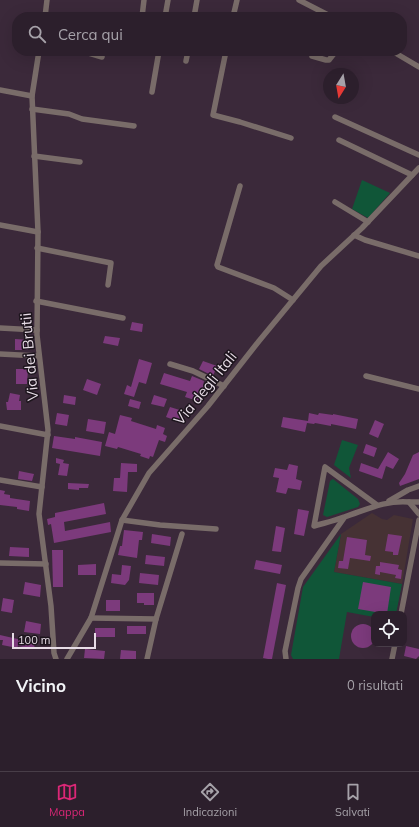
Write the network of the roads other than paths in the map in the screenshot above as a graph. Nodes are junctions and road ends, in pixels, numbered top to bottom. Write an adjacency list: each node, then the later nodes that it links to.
1 (47, 0): 7 (street)
2 (144, 0): 8 (street)
3 (168, 0): 9 (street)
4 (197, 0): 10 (street)
5 (237, 0): 11 (street)
6 (299, 0): 12 (street)
7 (46, 12)
8 (143, 12)
9 (166, 12)
10 (195, 12)
11 (234, 12)
12 (322, 12)
13 (38, 56): 27 (street, Via dei Brutii)
14 (99, 56): 21 (street)
15 (158, 56): 26 (street)
16 (187, 56): 23 (street)
17 (225, 56): 31 (street)
18 (312, 56): 19 (street)
19 (333, 56)
20 (401, 56): 24 (street)
21 (102, 57)
22 (419, 58): 24 (street)
23 (186, 61)
24 (418, 66)
25 (0, 90): 27 (street)
26 (152, 92)
27 (32, 96): 28 (street, Via dei Brutii)
28 (32, 109): 30 (street); 34 (street, Via dei Brutii)
29 (335, 117): 33 (street)
30 (134, 126)
31 (291, 138)
32 (339, 140): 37 (street)
33 (419, 155)
34 (34, 156): 35 (street); 42 (street, Via dei Brutii)
35 (80, 162)
36 (419, 168): 37 (street, Via degli Itali)
37 (412, 175): 40 (street, Via degli Itali)
38 (240, 186): 47 (street)
39 (335, 202): 40 (street)
40 (368, 222): 43 (street, Via degli Itali)
41 (0, 225): 42 (street)
42 (38, 232): 44 (street, Via dei Brutii)
43 (354, 235): 45 (street); 47 (street, Via degli Itali)
44 (37, 248): 46 (street); 48 (street, Via dei Brutii)
45 (419, 256)
46 (108, 285)
47 (293, 300): 56 (street, Via degli Itali)
48 (36, 301): 49 (street); 51 (street, Via dei Brutii)
49 (123, 318)
50 (0, 328): 51 (street)
51 (37, 330): 53 (street, Via dei Brutii)
52 (0, 354): 53 (street)
53 (40, 356): 59 (street, Via dei Brutii)
54 (170, 364): 56 (street)
55 (366, 376): 57 (street)
56 (224, 386): 71 (street, Via degli Itali)
57 (419, 389)
58 (0, 426): 59 (street)
59 (48, 435): 62 (street, Via dei Brutii)
60 (0, 480): 62 (street)
61 (419, 486): 63 (street)
62 (42, 487): 76 (street, Via dei Brutii)
63 (408, 490): 64 (street); 65 (street)
64 (419, 492)
65 (387, 502): 66 (street); 68 (street)
66 (410, 502): 67 (street); 69 (street)
67 (419, 502)
68 (377, 505): 70 (street); 70 (street)
69 (419, 514)
70 (344, 518): 84 (street)
71 (122, 520): 73 (street); 78 (street, Via degli Itali)
72 (419, 520): 77 (street)
73 (216, 529)
74 (182, 534): 79 (street)
75 (0, 563): 76 (street)
76 (46, 564): 81 (street, Via dei Brutii)
77 (402, 611)
78 (91, 618): 79 (street); 82 (street, Via degli Itali)
79 (156, 618): 83 (street)
80 (394, 647): 85 (street)
81 (56, 659)
82 (67, 659)
83 (147, 659)
84 (286, 659)
85 (392, 659)

